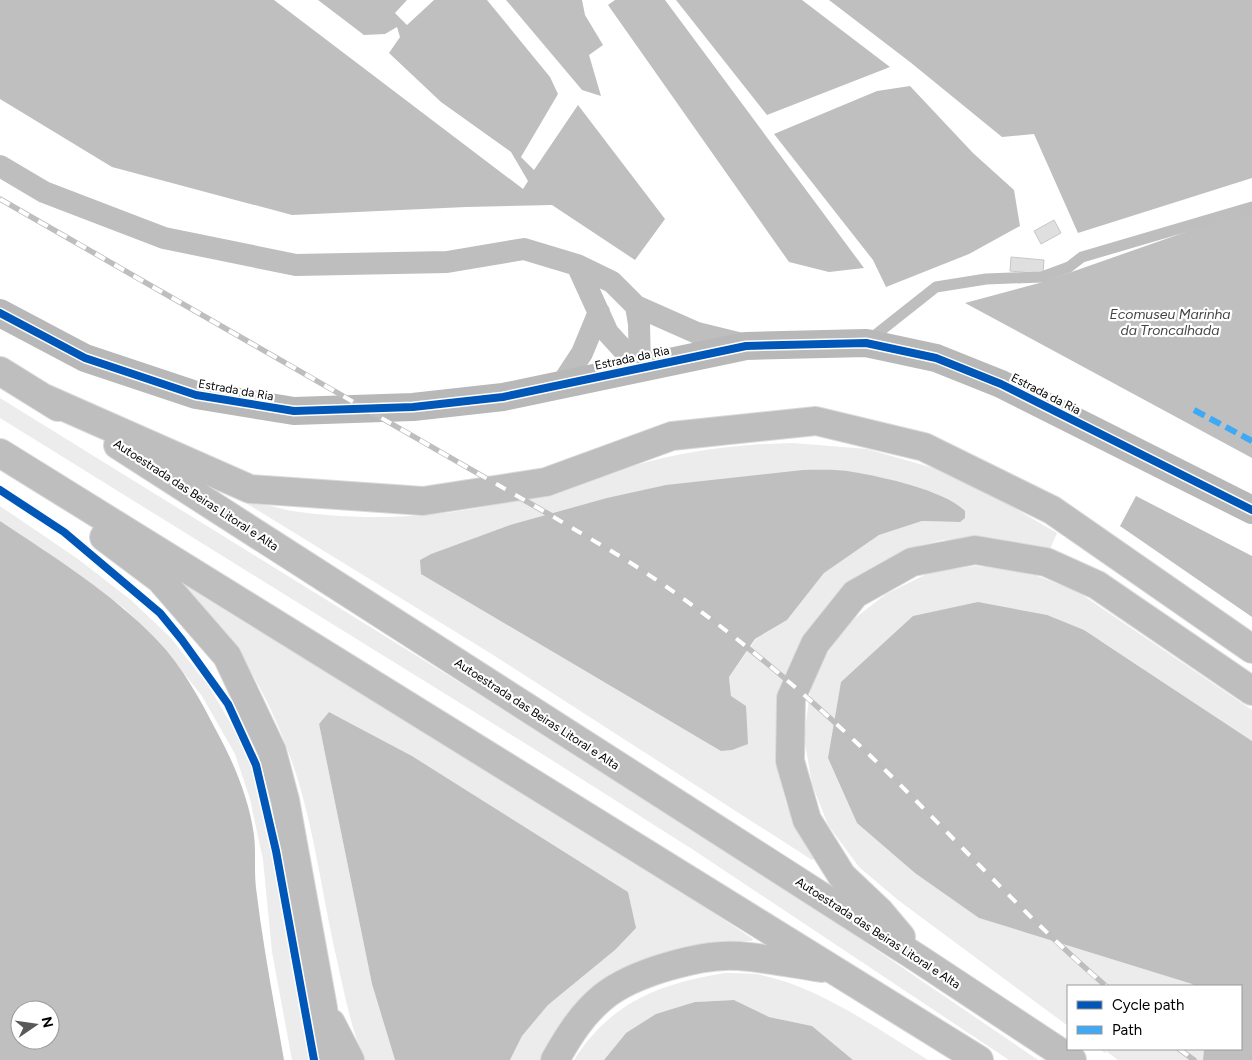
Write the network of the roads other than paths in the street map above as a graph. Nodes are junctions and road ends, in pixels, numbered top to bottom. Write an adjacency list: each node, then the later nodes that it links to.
1 (0, 166): 3 (street)
2 (1252, 207): 7 (lane)
3 (577, 265): 4 (street); 5 (street)
4 (636, 306): 8 (street); 9 (street)
5 (599, 312): 9 (street); 11 (street)
6 (0, 313): 11 (street, Estrada da Ria)
7 (866, 343): 8 (street, Estrada da Ria); 14 (street, Estrada da Ria)
8 (746, 346): 9 (street, Estrada da Ria)
9 (640, 368): 11 (street, Estrada da Ria)
10 (0, 372): 12 (highway, Autoestrada das Beiras Litoral e Alta)
11 (561, 385)
12 (44, 398): 15 (highway); 17 (highway, Autoestrada das Beiras Litoral e Alta)
13 (0, 455): 18 (highway); 19 (highway)
14 (1252, 510)
15 (1252, 649)
16 (1252, 691): 17 (highway)
17 (920, 959): 24 (highway, Autoestrada das Beiras Litoral e Alta)
18 (834, 970): 22 (highway); 23 (highway)
19 (323, 1008): 20 (highway); 21 (highway)
20 (329, 1060)
21 (350, 1060)
22 (554, 1060)
23 (979, 1060)
24 (1072, 1060)

